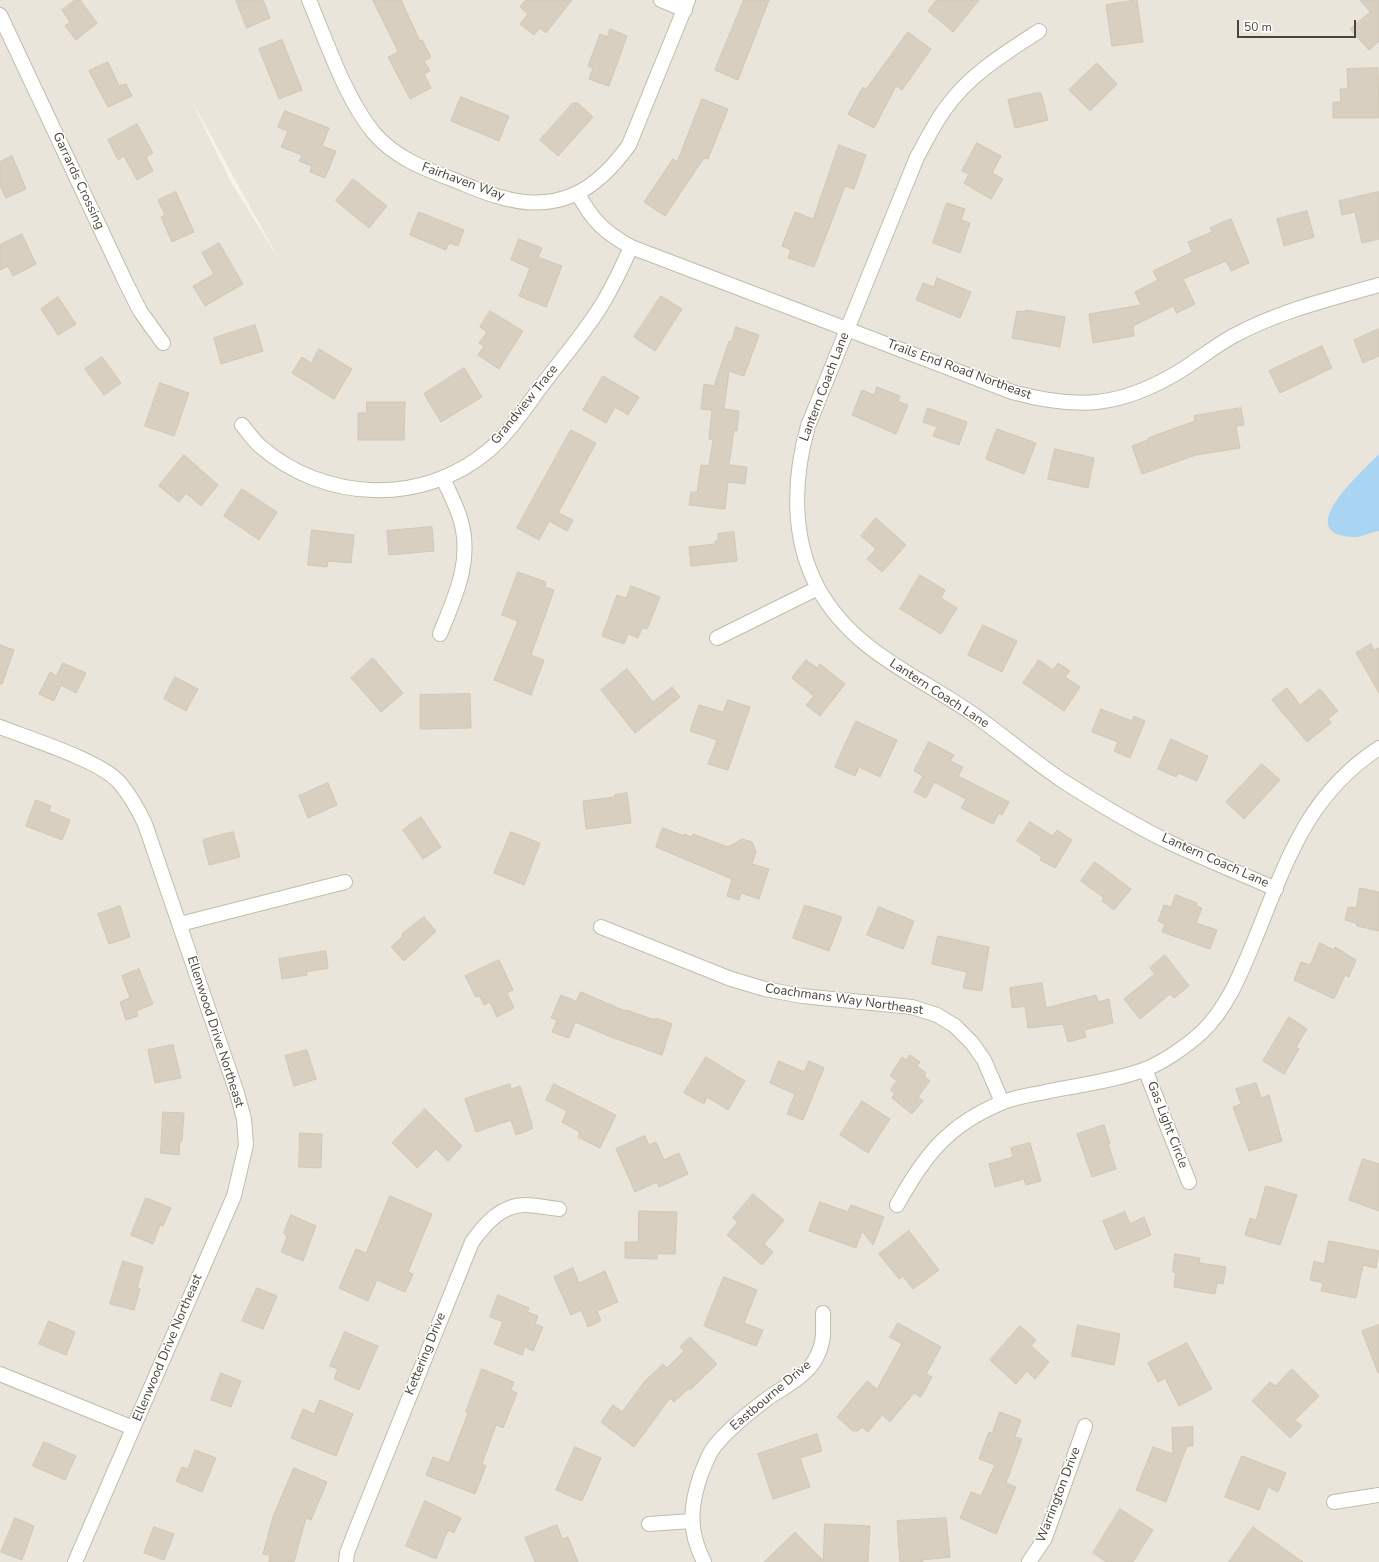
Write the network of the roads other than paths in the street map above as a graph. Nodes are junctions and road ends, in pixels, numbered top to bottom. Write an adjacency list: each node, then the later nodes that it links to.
1 (309, 0): 6 (street, Fairhaven Way)
2 (660, 0): 3 (street)
3 (686, 5): 6 (street, Fairhaven Way)
4 (0, 15): 10 (street, Garrards Crossing)
5 (1040, 31): 9 (street, Lantern Coach Lane)
6 (578, 194): 7 (street, Trails End Road Northeast)
7 (631, 247): 9 (street, Trails End Road Northeast); 12 (street, Grandview Trace)
8 (1379, 285): 9 (street, Trails End Road Northeast)
9 (847, 329): 13 (street, Lantern Coach Lane)
10 (163, 343)
11 (242, 425): 12 (street, Grandview Trace)
12 (443, 478): 14 (street)
13 (818, 588): 15 (street); 19 (street, Lantern Coach Lane)
14 (440, 634)
15 (717, 638)
16 (0, 727): 20 (street, Ellenwood Drive Northeast)
17 (1379, 748): 19 (street)
18 (345, 882): 20 (street)
19 (1276, 888): 22 (street)
20 (180, 924): 30 (street, Ellenwood Drive Northeast)
21 (601, 927): 23 (street, Coachmans Way Northeast)
22 (1146, 1069): 23 (street); 24 (street, Gas Light Circle)
23 (1002, 1102): 25 (street)
24 (1190, 1182)
25 (897, 1205)
26 (559, 1209): 36 (street, Kettering Drive)
27 (823, 1313): 33 (street, Eastbourne Drive)
28 (0, 1374): 30 (street)
29 (1085, 1426): 38 (street, Warrington Drive)
30 (134, 1428): 35 (street, Ellenwood Drive Northeast)
31 (1379, 1495): 32 (street)
32 (1334, 1502)
33 (691, 1521): 34 (street); 37 (street, Eastbourne Drive)
34 (649, 1524)
35 (75, 1562)
36 (346, 1562)
37 (704, 1562)
38 (1029, 1562)

